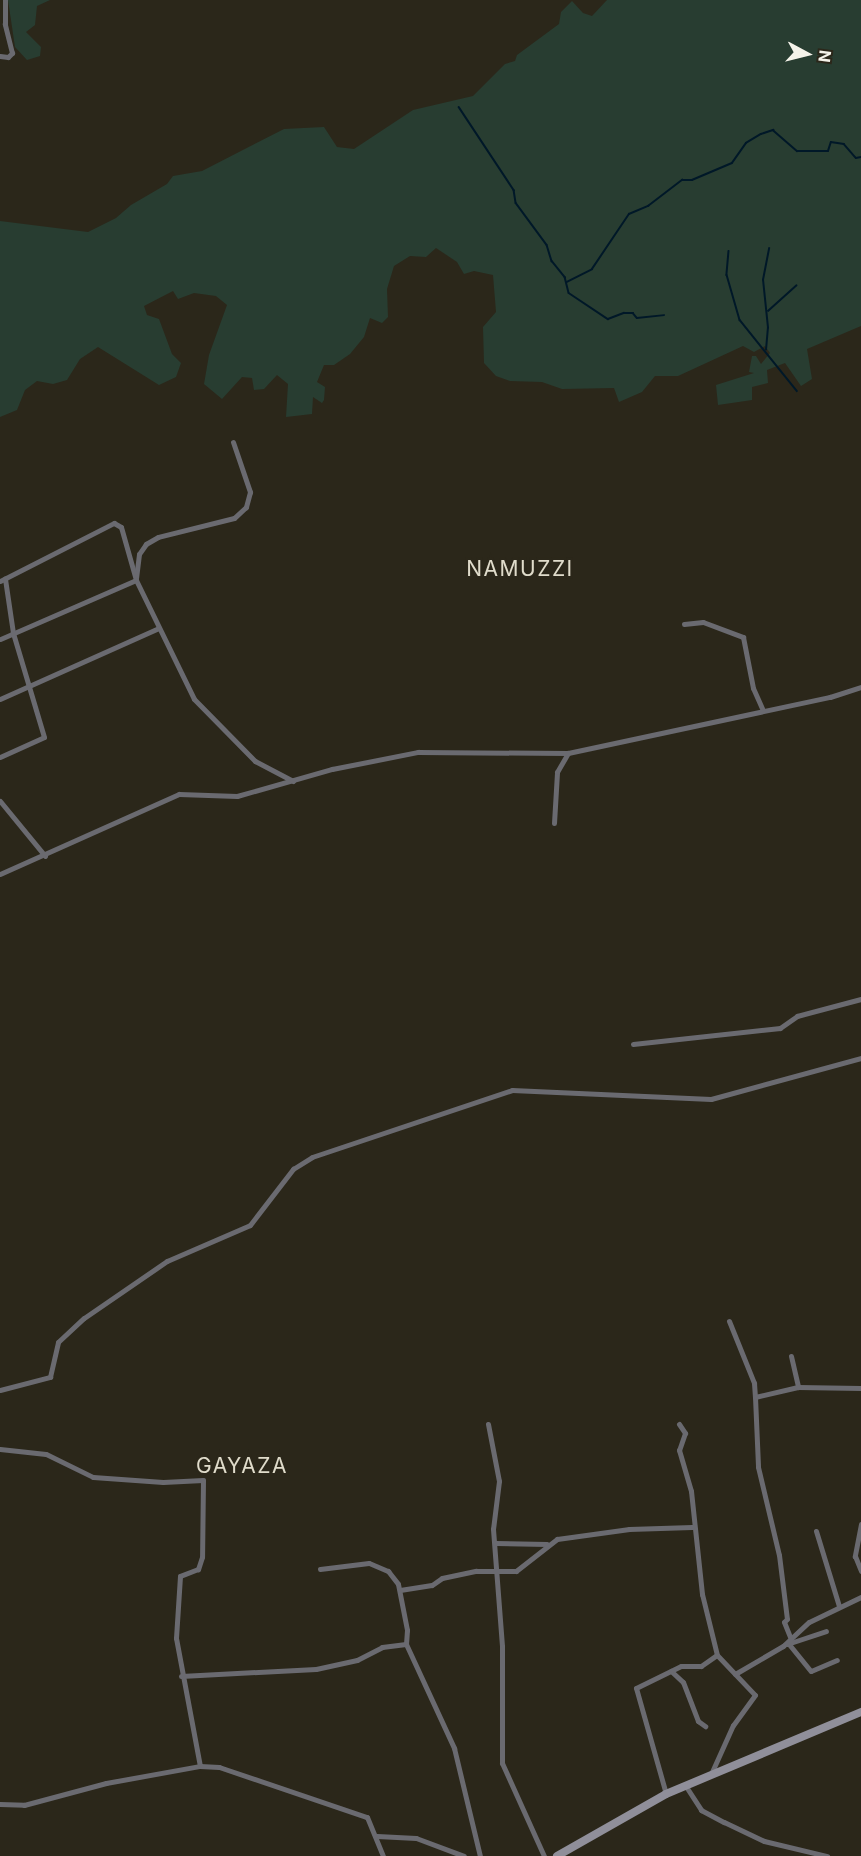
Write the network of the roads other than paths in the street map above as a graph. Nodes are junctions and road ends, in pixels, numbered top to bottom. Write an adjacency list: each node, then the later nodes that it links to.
1 (5, 0): 2 (street)
2 (0, 56)
3 (233, 442): 5 (street)
4 (3, 580): 5 (street); 8 (street)
5 (136, 580): 7 (street); 8 (street)
6 (684, 624): 13 (street)
7 (159, 628): 10 (street); 16 (street)
8 (13, 633): 9 (street); 10 (street)
9 (0, 639)
10 (30, 685): 12 (street); 15 (street)
11 (861, 687): 13 (street)
12 (0, 699)
13 (763, 710): 14 (street)
14 (568, 753): 16 (street); 18 (street)
15 (0, 757)
16 (293, 781): 19 (street)
17 (0, 801): 19 (street)
18 (554, 823)
19 (45, 856): 20 (street)
20 (0, 874)
21 (861, 999): 22 (street)
22 (633, 1044)
23 (861, 1058): 28 (street)
24 (729, 1321): 29 (street)
25 (791, 1356): 26 (street)
26 (798, 1387): 27 (street); 29 (street)
27 (861, 1388)
28 (0, 1390)
29 (755, 1396): 45 (street)
30 (488, 1424): 36 (street)
31 (679, 1424): 34 (street)
32 (0, 1449): 51 (street)
33 (861, 1524): 39 (street)
34 (692, 1527): 37 (street); 47 (street)
35 (816, 1531): 43 (street)
36 (495, 1544): 37 (street); 40 (street)
37 (547, 1544): 40 (street)
38 (320, 1569): 41 (street)
39 (861, 1571)
40 (496, 1572): 41 (street); 63 (street)
41 (400, 1590): 46 (street)
42 (861, 1597): 43 (street)
43 (839, 1606): 45 (street)
44 (826, 1631): 45 (street)
45 (787, 1642): 48 (street); 50 (street)
46 (406, 1644): 51 (street); 62 (street)
47 (717, 1655): 49 (street); 50 (street)
48 (837, 1660)
49 (671, 1671): 53 (street); 57 (street)
50 (735, 1674): 55 (street)
51 (182, 1676): 54 (street)
52 (861, 1712): 55 (main road)
53 (705, 1726)
54 (200, 1766): 58 (street); 59 (street)
55 (711, 1774): 56 (main road)
56 (685, 1785): 57 (main road); 65 (street)
57 (666, 1794): 64 (main road)
58 (0, 1804)
59 (377, 1836): 60 (street); 61 (street)
60 (383, 1856)
61 (464, 1856)
62 (480, 1856)
63 (544, 1856)
64 (558, 1856)
65 (827, 1856)

